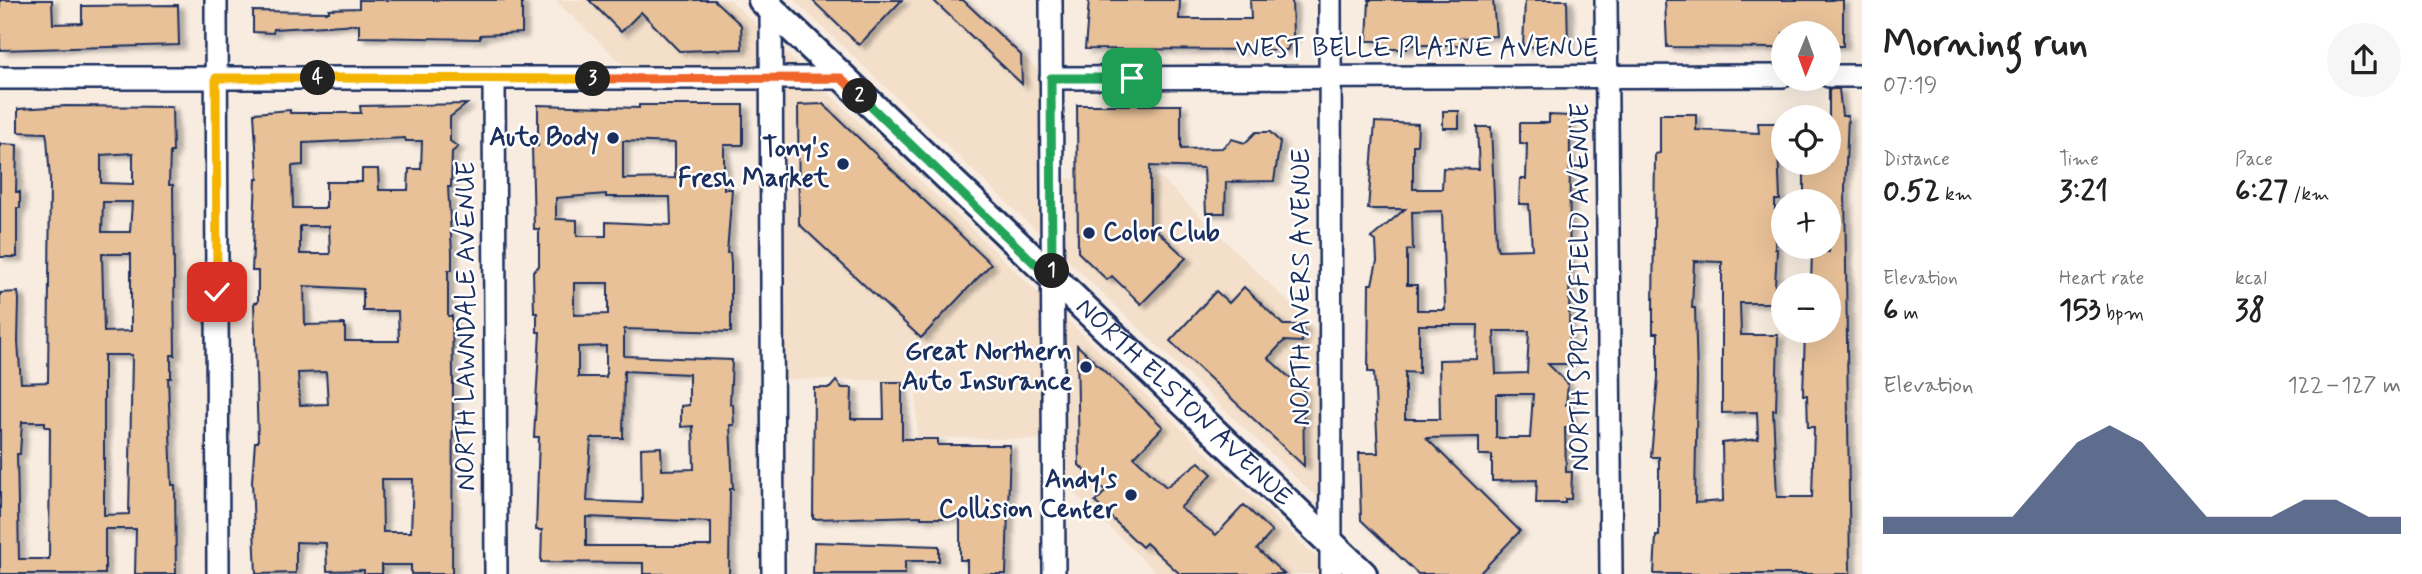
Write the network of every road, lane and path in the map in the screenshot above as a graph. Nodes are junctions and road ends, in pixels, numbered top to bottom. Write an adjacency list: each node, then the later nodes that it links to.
1 (216, 0): 12 (street)
2 (1051, 0): 16 (street)
3 (1330, 0): 10 (street, NORTH AVERS AVENUE)
4 (1606, 0): 6 (street, NORTH SPRINGFIELD AVENUE)
5 (768, 3): 14 (street); 15 (main road, NORTH ELSTON AVENUE)
6 (1607, 76): 7 (street, WEST BELLE PLAINE AVENUE); 10 (street, WEST BELLE PLAINE AVENUE); 25 (street, NORTH SPRINGFIELD AVENUE)
7 (1771, 76)
8 (1841, 76): 9 (street)
9 (1862, 76)
10 (1330, 77): 16 (street, WEST BELLE PLAINE AVENUE); 18 (street, NORTH AVERS AVENUE)
11 (0, 78): 12 (street)
12 (216, 78): 13 (street); 19 (street)
13 (494, 78): 14 (street); 20 (street, NORTH LAWNDALE AVENUE)
14 (772, 78): 15 (street); 21 (street)
15 (841, 78): 17 (main road, NORTH ELSTON AVENUE)
16 (1051, 78): 17 (street)
17 (1052, 280): 18 (main road, NORTH ELSTON AVENUE); 22 (street)
18 (1330, 544): 23 (street, NORTH AVERS AVENUE); 24 (main road, NORTH ELSTON AVENUE)
19 (218, 574)
20 (496, 574)
21 (773, 574)
22 (1054, 574)
23 (1331, 574)
24 (1363, 574)
25 (1611, 574)

